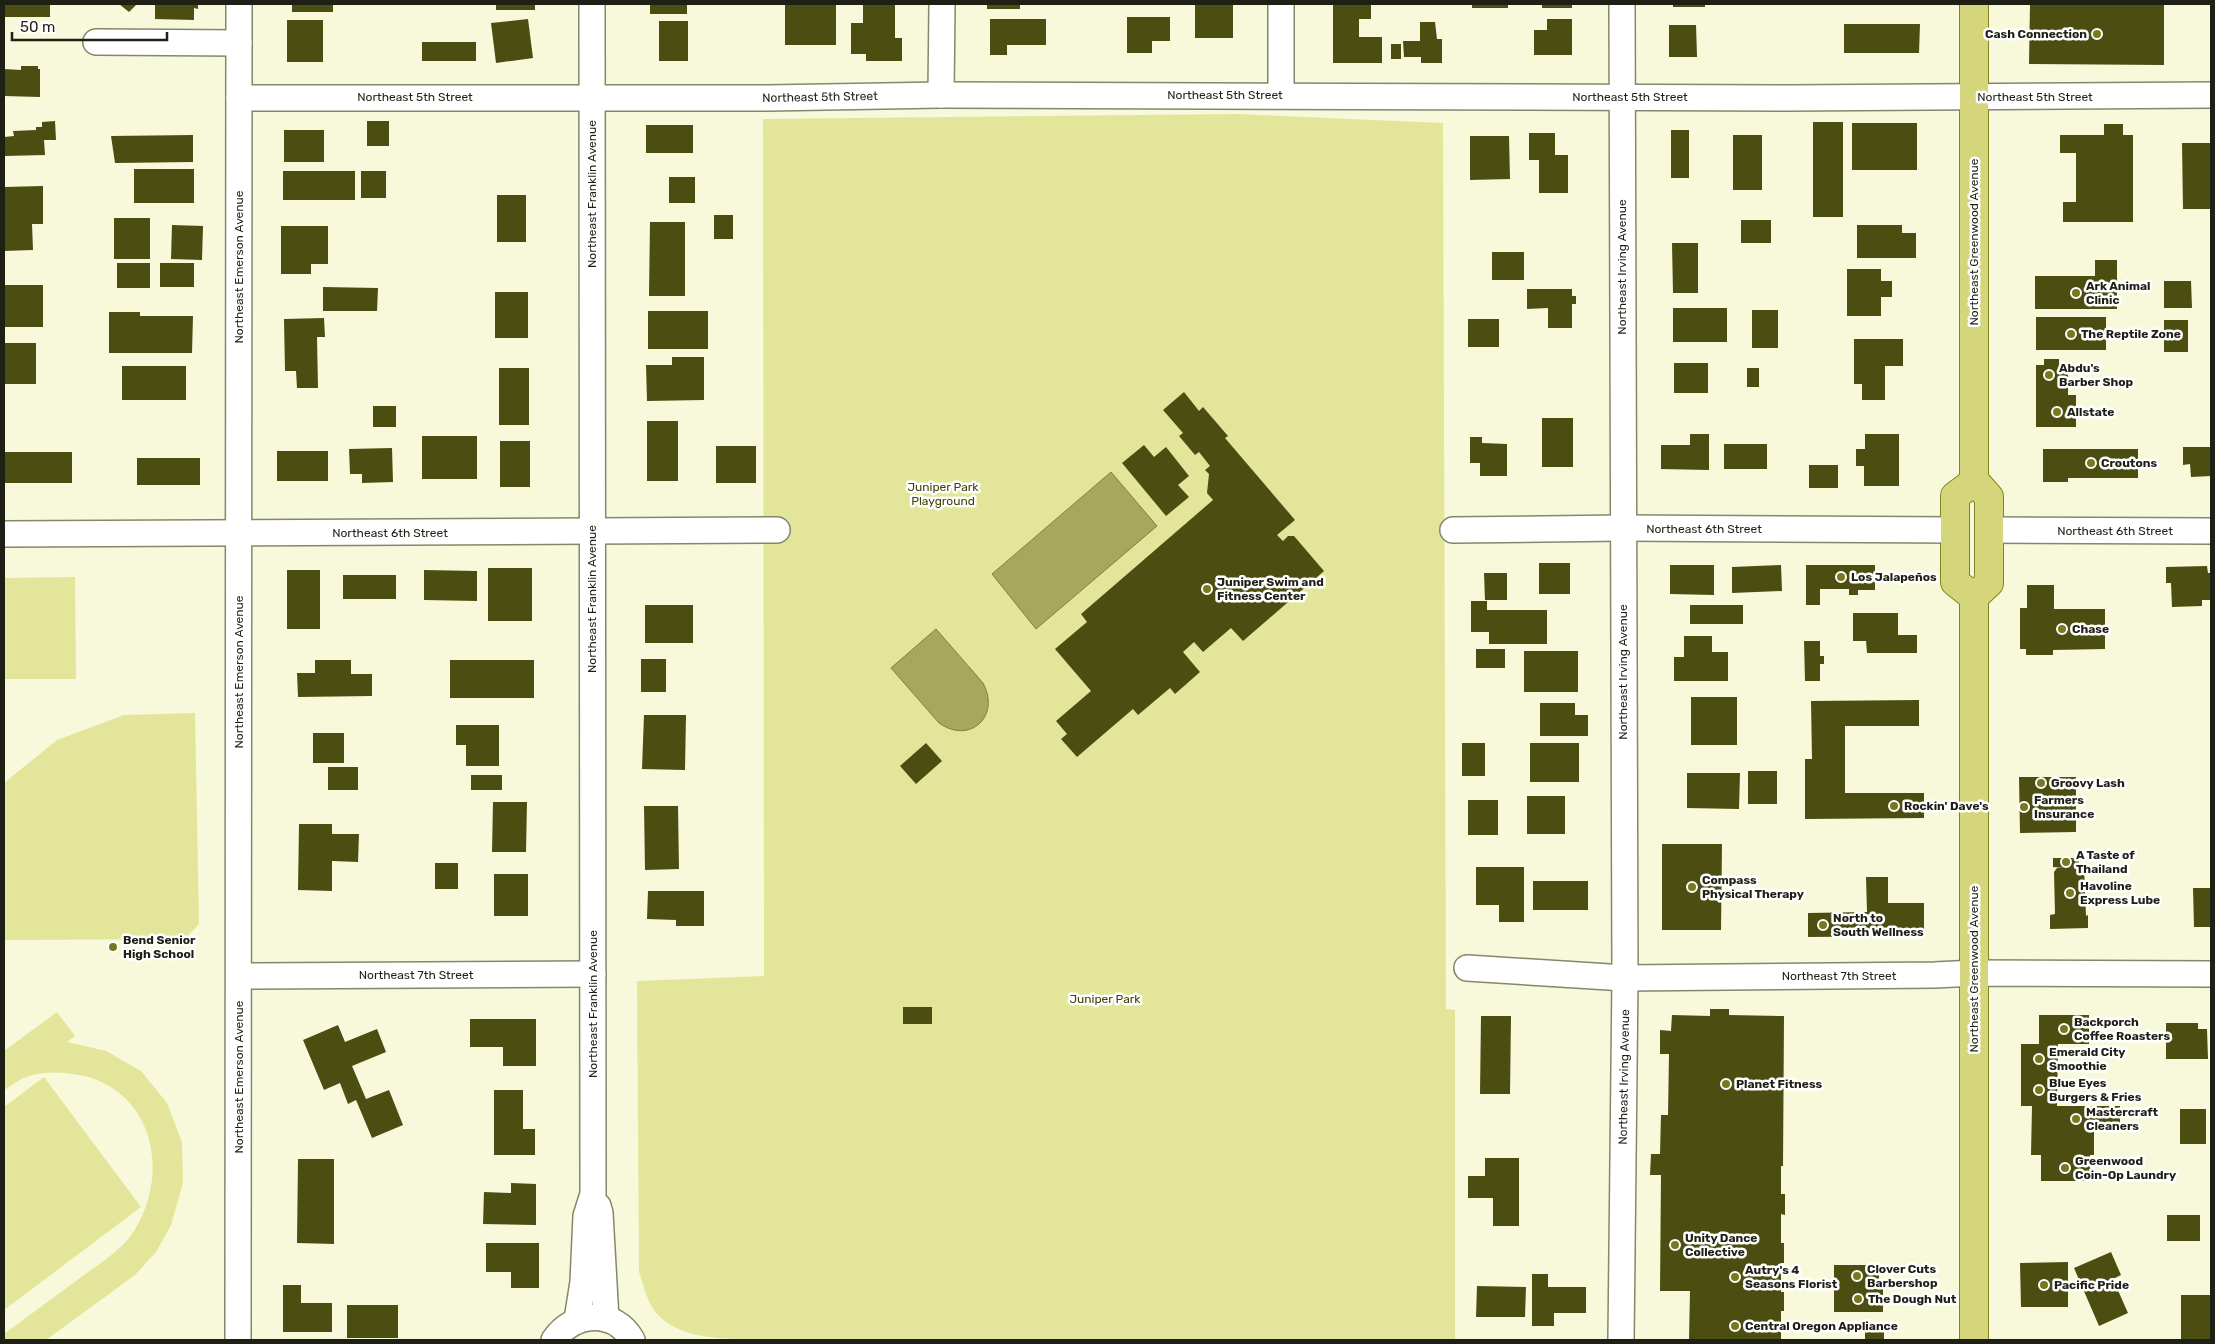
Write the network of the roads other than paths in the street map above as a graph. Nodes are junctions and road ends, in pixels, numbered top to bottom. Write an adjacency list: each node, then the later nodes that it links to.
1 (239, 4): 8 (street, Northeast Emerson Avenue)
2 (592, 4): 14 (street, Northeast Franklin Avenue)
3 (942, 4): 9 (street)
4 (1280, 4): 10 (street)
5 (1622, 4): 12 (street, Northeast Irving Avenue)
6 (1974, 4): 15 (main road, Northeast Greenwood Avenue)
7 (96, 42): 8 (street)
8 (239, 43): 13 (street, Northeast Emerson Avenue)
9 (941, 95): 10 (street, Northeast 5th Street); 14 (street, Northeast 5th Street)
10 (1280, 95): 12 (street, Northeast 5th Street)
11 (2211, 96): 15 (street, Northeast 5th Street)
12 (1622, 97): 15 (street, Northeast 5th Street); 17 (street, Northeast Irving Avenue)
13 (239, 98): 14 (street, Northeast 5th Street); 25 (street, Northeast Emerson Avenue)
14 (592, 98): 23 (street, Northeast Franklin Avenue)
15 (1974, 98): 16 (main road, Northeast Greenwood Avenue)
16 (1975, 481): 20 (main road); 21 (main road)
17 (1622, 528): 19 (street, Northeast 6th Street); 20 (street, Northeast 6th Street); 32 (street, Northeast Irving Avenue)
18 (777, 530): 23 (street, Northeast 6th Street)
19 (1453, 530)
20 (1955, 530): 26 (main road)
21 (1989, 530): 22 (street, Northeast 6th Street); 26 (main road)
22 (2211, 531)
23 (591, 532): 25 (street, Northeast 6th Street); 29 (street, Northeast Franklin Avenue)
24 (4, 534): 25 (street, Northeast 6th Street)
25 (239, 534): 31 (street, Northeast Emerson Avenue)
26 (1974, 598): 28 (main road, Northeast Greenwood Avenue)
27 (1467, 968): 32 (street, Northeast 7th Street)
28 (1974, 973): 30 (street, Northeast 7th Street); 32 (street, Northeast 7th Street); 40 (main road, Northeast Greenwood Avenue)
29 (593, 974): 31 (street, Northeast 7th Street); 33 (street, Northeast Franklin Avenue)
30 (2211, 974)
31 (240, 976): 36 (street, Northeast Emerson Avenue)
32 (1624, 978): 39 (street, Northeast Irving Avenue)
33 (594, 1194): 34 (street, Northeast Franklin Avenue); 35 (street, Northeast Franklin Avenue)
34 (606, 1319): 35 (street); 38 (street)
35 (577, 1320): 37 (street)
36 (238, 1340)
37 (554, 1340)
38 (632, 1340)
39 (1621, 1340)
40 (1974, 1340)

